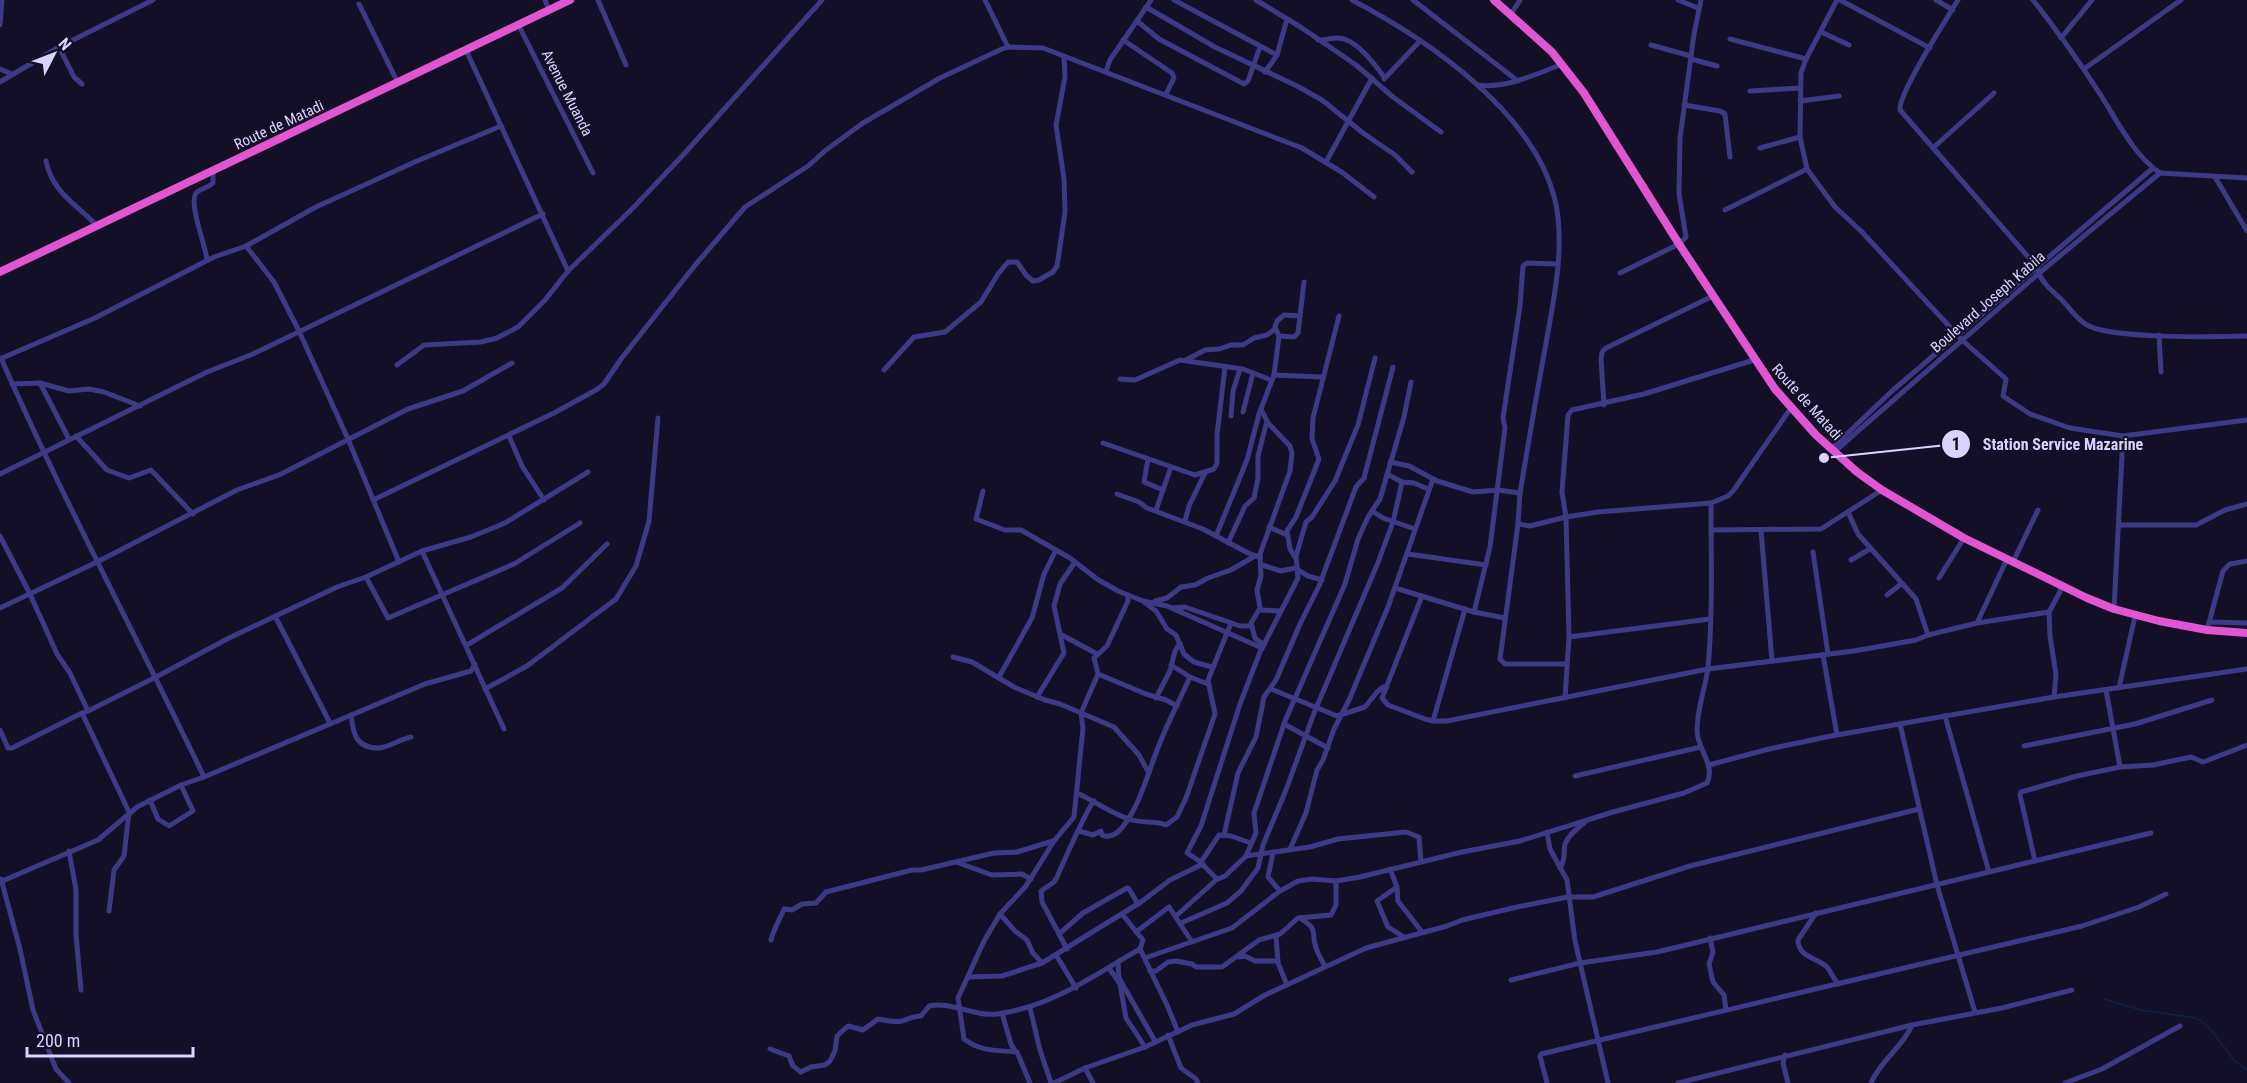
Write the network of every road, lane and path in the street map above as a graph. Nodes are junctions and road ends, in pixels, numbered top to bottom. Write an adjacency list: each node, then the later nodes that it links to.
1 (2, 0): 34 (street)
2 (153, 0): 43 (street)
3 (545, 0): 28 (street)
4 (570, 0): 28 (highway, Route de Matadi)
5 (598, 0): 53 (street)
6 (822, 0): 103 (street)
7 (985, 0): 44 (street)
8 (1151, 0): 25 (street)
9 (1174, 0): 45 (street)
10 (1256, 0): 31 (street)
11 (1352, 0): 40 (street)
12 (1413, 0): 63 (street)
13 (1494, 0): 30 (highway, Route de Matadi)
14 (1520, 0): 30 (street)
15 (1678, 0): 26 (street)
16 (1701, 0): 26 (street)
17 (1839, 0): 35 (street); 46 (street)
18 (1936, 0): 29 (street)
19 (1958, 0): 29 (street)
20 (2033, 0): 36 (street)
21 (2092, 0): 36 (street)
22 (2168, 0): 27 (street)
23 (2181, 0): 27 (street)
24 (359, 4): 65 (street)
25 (1146, 7): 32 (street); 54 (street)
26 (1698, 8): 50 (street)
27 (2168, 8): 57 (street)
28 (549, 10): 33 (highway, Route de Matadi)
29 (1953, 10): 46 (street)
30 (1511, 14): 52 (highway, Route de Matadi)
31 (1287, 19): 39 (street); 48 (street)
32 (1137, 21): 38 (street); 54 (street)
33 (518, 24): 47 (highway, Route de Matadi); 89 (street, Avenue Muanda)
34 (0, 25)
35 (1821, 32): 42 (street); 51 (street)
36 (2061, 38): 57 (street)
37 (1730, 39): 51 (street)
38 (1124, 40): 58 (street); 72 (street)
39 (1318, 40): 61 (street); 62 (street)
40 (1420, 41): 62 (street); 68 (street)
41 (1651, 45): 50 (street)
42 (1849, 45)
43 (59, 47): 60 (street); 67 (street)
44 (1008, 47): 49 (street); 144 (street)
45 (1260, 47): 48 (street); 54 (street)
46 (1930, 48): 81 (street)
47 (466, 50): 65 (highway, Route de Matadi); 77 (street)
48 (1277, 55): 59 (street)
49 (1064, 56): 58 (street); 126 (street)
50 (1691, 58): 55 (street); 75 (street)
51 (1806, 59): 69 (street)
52 (1563, 64): 63 (street); 98 (highway, Route de Matadi)
53 (626, 65)
54 (1253, 66): 59 (street)
55 (1717, 66)
56 (0, 69): 60 (street)
57 (2084, 69): 85 (street)
58 (1106, 71): 72 (street)
59 (1265, 72): 76 (street)
60 (12, 74): 64 (street)
61 (1372, 78): 66 (street); 76 (street)
62 (1386, 78): 66 (street)
63 (1518, 81): 68 (street)
64 (0, 82)
65 (398, 83): 87 (highway, Route de Matadi)
66 (1379, 83): 78 (street)
67 (82, 84)
68 (1476, 85): 101 (street)
69 (1800, 88): 70 (street); 74 (street)
70 (1750, 91)
71 (1994, 93): 81 (street)
72 (1166, 94): 84 (street)
73 (1839, 96): 74 (street)
74 (1800, 101): 79 (street)
75 (1684, 105): 82 (street); 98 (street)
76 (1348, 122): 84 (street); 88 (street)
77 (501, 126): 95 (street); 99 (street)
78 (1441, 132)
79 (1800, 137): 80 (street); 86 (street)
80 (1760, 148)
81 (1933, 148): 102 (street)
82 (1730, 157)
83 (46, 161): 96 (street)
84 (1326, 162): 93 (street)
85 (2153, 168): 90 (street); 102 (street, Boulevard Joseph Kabila)
86 (1807, 169): 94 (street); 116 (street)
87 (213, 171): 96 (highway, Route de Matadi); 100 (street)
88 (1412, 171)
89 (593, 173)
90 (2160, 173): 91 (street); 106 (street, Boulevard Joseph Kabila)
91 (2215, 177): 92 (street); 97 (street)
92 (2247, 178)
93 (1374, 197)
94 (1725, 210)
95 (543, 214): 103 (street); 112 (street)
96 (96, 225): 104 (highway, Route de Matadi)
97 (2247, 231)
98 (1679, 244): 105 (street); 108 (highway, Route de Matadi)
99 (246, 246): 100 (street); 112 (street)
100 (207, 260): 117 (street)
101 (1556, 264): 163 (street); 166 (street)
102 (2037, 267): 106 (street); 116 (street, Boulevard Joseph Kabila)
103 (568, 271): 122 (street)
104 (0, 272)
105 (1620, 273)
106 (2038, 274): 113 (street); 116 (street, Boulevard Joseph Kabila)
107 (1304, 282): 109 (street)
108 (1713, 296): 120 (highway, Route de Matadi); 135 (street)
109 (1300, 315): 111 (street); 114 (street)
110 (1338, 315): 129 (street)
111 (1275, 329): 114 (street); 119 (street)
112 (299, 331): 136 (street); 147 (street)
113 (2158, 335): 115 (street); 127 (street)
114 (1279, 336): 130 (street)
115 (2247, 336)
116 (1960, 338): 146 (street); 150 (street, Boulevard Joseph Kabila)
117 (0, 358): 134 (street)
118 (1375, 358): 199 (street)
119 (1186, 360): 123 (street); 131 (street)
120 (1754, 360): 135 (street); 137 (highway, Route de Matadi)
121 (512, 363): 147 (street)
122 (397, 365)
123 (1225, 367): 125 (street); 156 (street)
124 (1393, 367): 211 (street)
125 (1240, 369): 128 (street); 140 (street)
126 (884, 370)
127 (2161, 372)
128 (1253, 373): 130 (street); 139 (street)
129 (1323, 377): 130 (street); 187 (street)
130 (1273, 378): 138 (street)
131 (1120, 379)
132 (40, 382): 134 (street); 136 (street); 148 (street)
133 (1411, 382): 153 (street)
134 (12, 384): 151 (street)
135 (1604, 405): 177 (street)
136 (140, 406): 145 (street)
137 (1791, 408): 150 (highway, Route de Matadi); 170 (street)
138 (1261, 409): 143 (street); 189 (street)
139 (1243, 412)
140 (1231, 416)
141 (658, 418): 265 (street)
142 (2247, 420): 146 (street)
143 (1267, 421): 183 (street); 191 (street)
144 (508, 435): 168 (street); 169 (street)
145 (76, 436): 148 (street); 176 (street)
146 (2122, 436): 182 (street)
147 (348, 439): 168 (street); 176 (street)
148 (69, 440): 151 (street)
149 (1103, 443): 152 (street)
150 (1833, 451): 164 (highway, Route de Matadi)
151 (43, 453): 157 (street); 203 (street)
152 (1148, 459): 154 (street); 162 (street)
153 (1390, 462): 158 (street); 159 (street)
154 (1171, 467): 156 (street); 162 (street)
155 (588, 472): 169 (street)
156 (1205, 473): 178 (street)
157 (0, 474)
158 (1387, 474): 160 (street); 174 (street)
159 (1433, 478): 161 (street); 163 (street)
160 (1402, 482): 161 (street); 179 (street)
161 (1428, 489): 184 (street)
162 (1163, 490): 172 (street)
163 (1498, 490): 166 (street); 207 (street)
164 (1882, 490): 175 (street); 190 (highway, Route de Matadi)
165 (983, 491): 194 (street)
166 (1520, 493): 181 (street)
167 (1117, 494): 172 (street)
168 (373, 500): 204 (street)
169 (544, 500): 195 (street)
170 (1711, 503): 177 (street); 185 (street)
171 (2247, 504): 182 (street)
172 (1156, 510): 178 (street)
173 (2038, 510): 201 (street)
174 (1372, 511): 179 (street); 271 (street)
175 (1848, 512): 186 (street); 193 (street)
176 (193, 514): 203 (street)
177 (1566, 517): 181 (street); 242 (street)
178 (1185, 522): 189 (street)
179 (1393, 522): 184 (street); 275 (street)
180 (580, 523): 215 (street)
181 (1518, 524): 231 (street)
182 (2119, 525): 224 (street)
183 (1269, 527): 187 (street); 198 (street)
184 (1415, 530): 197 (street)
185 (1711, 530): 186 (street); 232 (street)
186 (1761, 530): 249 (street)
187 (1287, 535): 199 (street)
188 (0, 536): 216 (street)
189 (1216, 536): 191 (street)
190 (1964, 538): 201 (highway, Route de Matadi); 210 (street)
191 (1228, 543): 198 (street)
192 (607, 544): 244 (street)
193 (1870, 549): 200 (street); 212 (street)
194 (1056, 550): 205 (street); 260 (street)
195 (422, 551): 204 (street); 215 (street)
196 (1813, 552): 247 (street)
197 (1408, 554): 207 (street); 214 (street)
198 (1258, 556): 206 (street); 220 (street)
199 (1296, 558): 208 (street)
200 (1851, 560)
201 (2010, 560): 213 (highway, Route de Matadi); 234 (street)
202 (2247, 561): 237 (street)
203 (97, 562): 216 (street); 259 (street)
204 (399, 562): 209 (street)
205 (1075, 562): 217 (street); 240 (street)
206 (1262, 565): 208 (street); 225 (street)
207 (1486, 565): 227 (street)
208 (1297, 569): 211 (street); 226 (street)
209 (366, 577): 215 (street); 229 (street)
210 (1939, 578)
211 (1322, 580): 266 (street)
212 (1901, 584): 218 (street); 241 (street)
213 (2063, 586): 224 (highway, Route de Matadi); 228 (street)
214 (1395, 588): 219 (street); 279 (street)
215 (442, 593): 244 (street)
216 (30, 594): 221 (street); 276 (street)
217 (1128, 595): 220 (street); 246 (street)
218 (1887, 595)
219 (1422, 596): 223 (street); 263 (street)
220 (1146, 602): 222 (street); 243 (street)
221 (0, 608)
222 (1171, 608): 233 (street); 238 (street)
223 (1466, 609): 227 (street); 281 (street)
224 (2114, 609): 230 (highway, Route de Matadi)
225 (1260, 610): 226 (street); 236 (street)
226 (1281, 611): 245 (street)
227 (1474, 612): 231 (street)
228 (2049, 612): 234 (street); 269 (street)
229 (274, 616): 259 (street); 282 (street)
230 (2135, 616): 237 (highway, Route de Matadi); 264 (street)
231 (1505, 618): 251 (street)
232 (1710, 619): 242 (street); 254 (street)
233 (1231, 623): 236 (street); 238 (street)
234 (1977, 623): 241 (street)
235 (2247, 623): 237 (street)
236 (1251, 626): 245 (street)
237 (2209, 626): 239 (highway, Route de Matadi)
238 (1227, 632): 245 (street); 253 (street)
239 (2247, 633)
240 (1061, 634): 246 (street); 268 (street)
241 (1928, 635): 247 (street)
242 (1569, 637): 251 (street)
243 (1180, 643): 252 (street); 253 (street)
244 (466, 645): 250 (street)
245 (1263, 646): 323 (street)
246 (1097, 654): 258 (street)
247 (1826, 655): 249 (street); 288 (street)
248 (953, 657): 260 (street)
249 (1772, 661): 254 (street)
250 (475, 664): 256 (street); 257 (street)
251 (1566, 664): 272 (street)
252 (1171, 665): 261 (street); 270 (street)
253 (1212, 668): 262 (street)
254 (1708, 669): 272 (street); 294 (street)
255 (2247, 669): 264 (street)
256 (468, 672): 257 (street); 278 (street)
257 (479, 674): 265 (street)
258 (1098, 675): 270 (street); 277 (street)
259 (156, 677): 276 (street); 300 (street)
260 (999, 677): 268 (street)
261 (1190, 677): 262 (street); 274 (street)
262 (1208, 684): 307 (street)
263 (1387, 687): 279 (street); 281 (street)
264 (2118, 688): 267 (street)
265 (485, 689): 286 (street)
266 (1271, 689): 271 (street); 312 (street)
267 (2106, 690): 269 (street); 285 (street)
268 (1037, 697): 277 (street)
269 (2054, 697): 280 (street)
270 (1156, 698): 274 (street)
271 (1296, 698): 275 (street); 283 (street)
272 (1565, 698): 281 (street)
273 (2212, 700): 285 (street)
274 (1177, 706): 298 (street)
275 (1317, 707): 279 (street); 290 (street)
276 (85, 712): 292 (street); 306 (street)
277 (1081, 713): 298 (street); 302 (street)
278 (351, 715): 282 (street); 289 (street)
279 (1342, 715): 295 (street)
280 (1945, 716): 284 (street); 326 (street)
281 (1433, 721)
282 (330, 723): 300 (street)
283 (1284, 724): 290 (street); 314 (street)
284 (1900, 724): 288 (street); 305 (street)
285 (2113, 727): 293 (street); 297 (street)
286 (504, 729)
287 (0, 730): 292 (street)
288 (1837, 735): 296 (street)
289 (411, 737)
290 (1305, 737): 295 (street); 318 (street)
291 (2247, 745): 297 (street)
292 (3, 746)
293 (2024, 746)
294 (1701, 747): 296 (street); 299 (street)
295 (1328, 748): 315 (street)
296 (1708, 765): 308 (street)
297 (2120, 767): 320 (street)
298 (1149, 773): 307 (street)
299 (1575, 776)
300 (204, 777): 301 (street)
301 (181, 785): 303 (street); 303 (street)
302 (1077, 793): 304 (street); 313 (street)
303 (150, 800): 306 (street)
304 (1094, 801): 307 (street); 309 (street)
305 (1919, 809): 331 (street); 335 (street)
306 (129, 812): 316 (street); 337 (street)
307 (1128, 819): 309 (street)
308 (1587, 821): 310 (street); 324 (street)
309 (1079, 831): 346 (street)
310 (1547, 832): 322 (street); 324 (street)
311 (2151, 833): 320 (street)
312 (1224, 835): 314 (street); 323 (street)
313 (1054, 841): 321 (street); 327 (street)
314 (1251, 843): 319 (street)
315 (1290, 849): 317 (street); 322 (street)
316 (69, 851): 329 (street); 370 (street)
317 (1273, 853): 318 (street); 333 (street)
318 (1262, 854): 319 (street); 343 (street)
319 (1246, 856): 328 (street)
320 (2035, 861): 326 (street)
321 (955, 862): 327 (street); 350 (street)
322 (1421, 862): 325 (street)
323 (1202, 863): 328 (street); 336 (street)
324 (1560, 868): 335 (street)
325 (1390, 870): 330 (street); 332 (street)
326 (1989, 872): 331 (street)
327 (1031, 879): 339 (street)
328 (1217, 879): 341 (street)
329 (0, 880): 388 (street)
330 (1336, 881): 333 (street); 342 (street)
331 (1937, 885): 338 (street); 355 (street)
332 (1397, 887): 345 (street); 348 (street)
333 (1280, 891): 351 (street)
334 (2166, 894): 355 (street)
335 (1568, 897): 345 (street); 361 (street)
336 (1138, 904): 340 (street); 346 (street)
337 (108, 911)
338 (1815, 913): 349 (street); 367 (street)
339 (1000, 914): 360 (street); 365 (street)
340 (1122, 914): 344 (street); 352 (street)
341 (1176, 916): 343 (street); 344 (street)
342 (1300, 918): 347 (street); 362 (street)
343 (1181, 923): 351 (street)
344 (1136, 932): 353 (street)
345 (1422, 932): 348 (street)
346 (1059, 934): 352 (street)
347 (1276, 936): 356 (street); 358 (street)
348 (1404, 937): 362 (street)
349 (1710, 938): 361 (street); 374 (street)
350 (771, 940)
351 (1192, 942): 357 (street)
352 (1067, 949): 354 (street)
353 (1140, 949): 357 (street); 359 (street)
354 (1056, 955): 360 (street); 369 (street)
355 (1958, 956): 367 (street); 375 (street)
356 (1239, 957): 358 (street); 364 (street)
357 (1144, 958): 364 (street)
358 (1278, 961): 368 (street)
359 (1118, 962): 363 (street); 382 (street)
360 (1042, 963): 365 (street)
361 (1580, 963): 366 (street); 381 (street)
362 (1325, 967): 368 (street)
363 (1109, 968): 369 (street); 383 (street)
364 (1150, 971): 379 (street)
365 (968, 977): 373 (street)
366 (1511, 980)
367 (1838, 984): 374 (street)
368 (1287, 985): 379 (street)
369 (1076, 988): 372 (street)
370 (81, 990)
371 (2072, 990): 375 (street)
372 (1030, 1008): 376 (street); 390 (street)
373 (961, 1009): 376 (street); 384 (street); 385 (street)
374 (1726, 1010): 381 (street)
375 (1975, 1012): 377 (street)
376 (1002, 1013): 385 (street)
377 (1912, 1025): 386 (street); 397 (street)
378 (2180, 1026): 398 (street)
379 (1178, 1032): 380 (street)
380 (1168, 1035): 382 (street); 392 (street)
381 (1598, 1040): 393 (street); 394 (street)
382 (1155, 1041): 383 (street)
383 (1145, 1047): 387 (street)
384 (770, 1049)
385 (1015, 1051): 389 (street)
386 (1785, 1055): 395 (street); 396 (street)
387 (1085, 1068): 390 (street); 391 (street)
388 (69, 1083)
389 (1030, 1083)
390 (1052, 1083)
391 (1093, 1083)
392 (1198, 1083)
393 (1547, 1083)
394 (1608, 1083)
395 (1678, 1083)
396 (1788, 1083)
397 (1871, 1083)
398 (2065, 1083)

